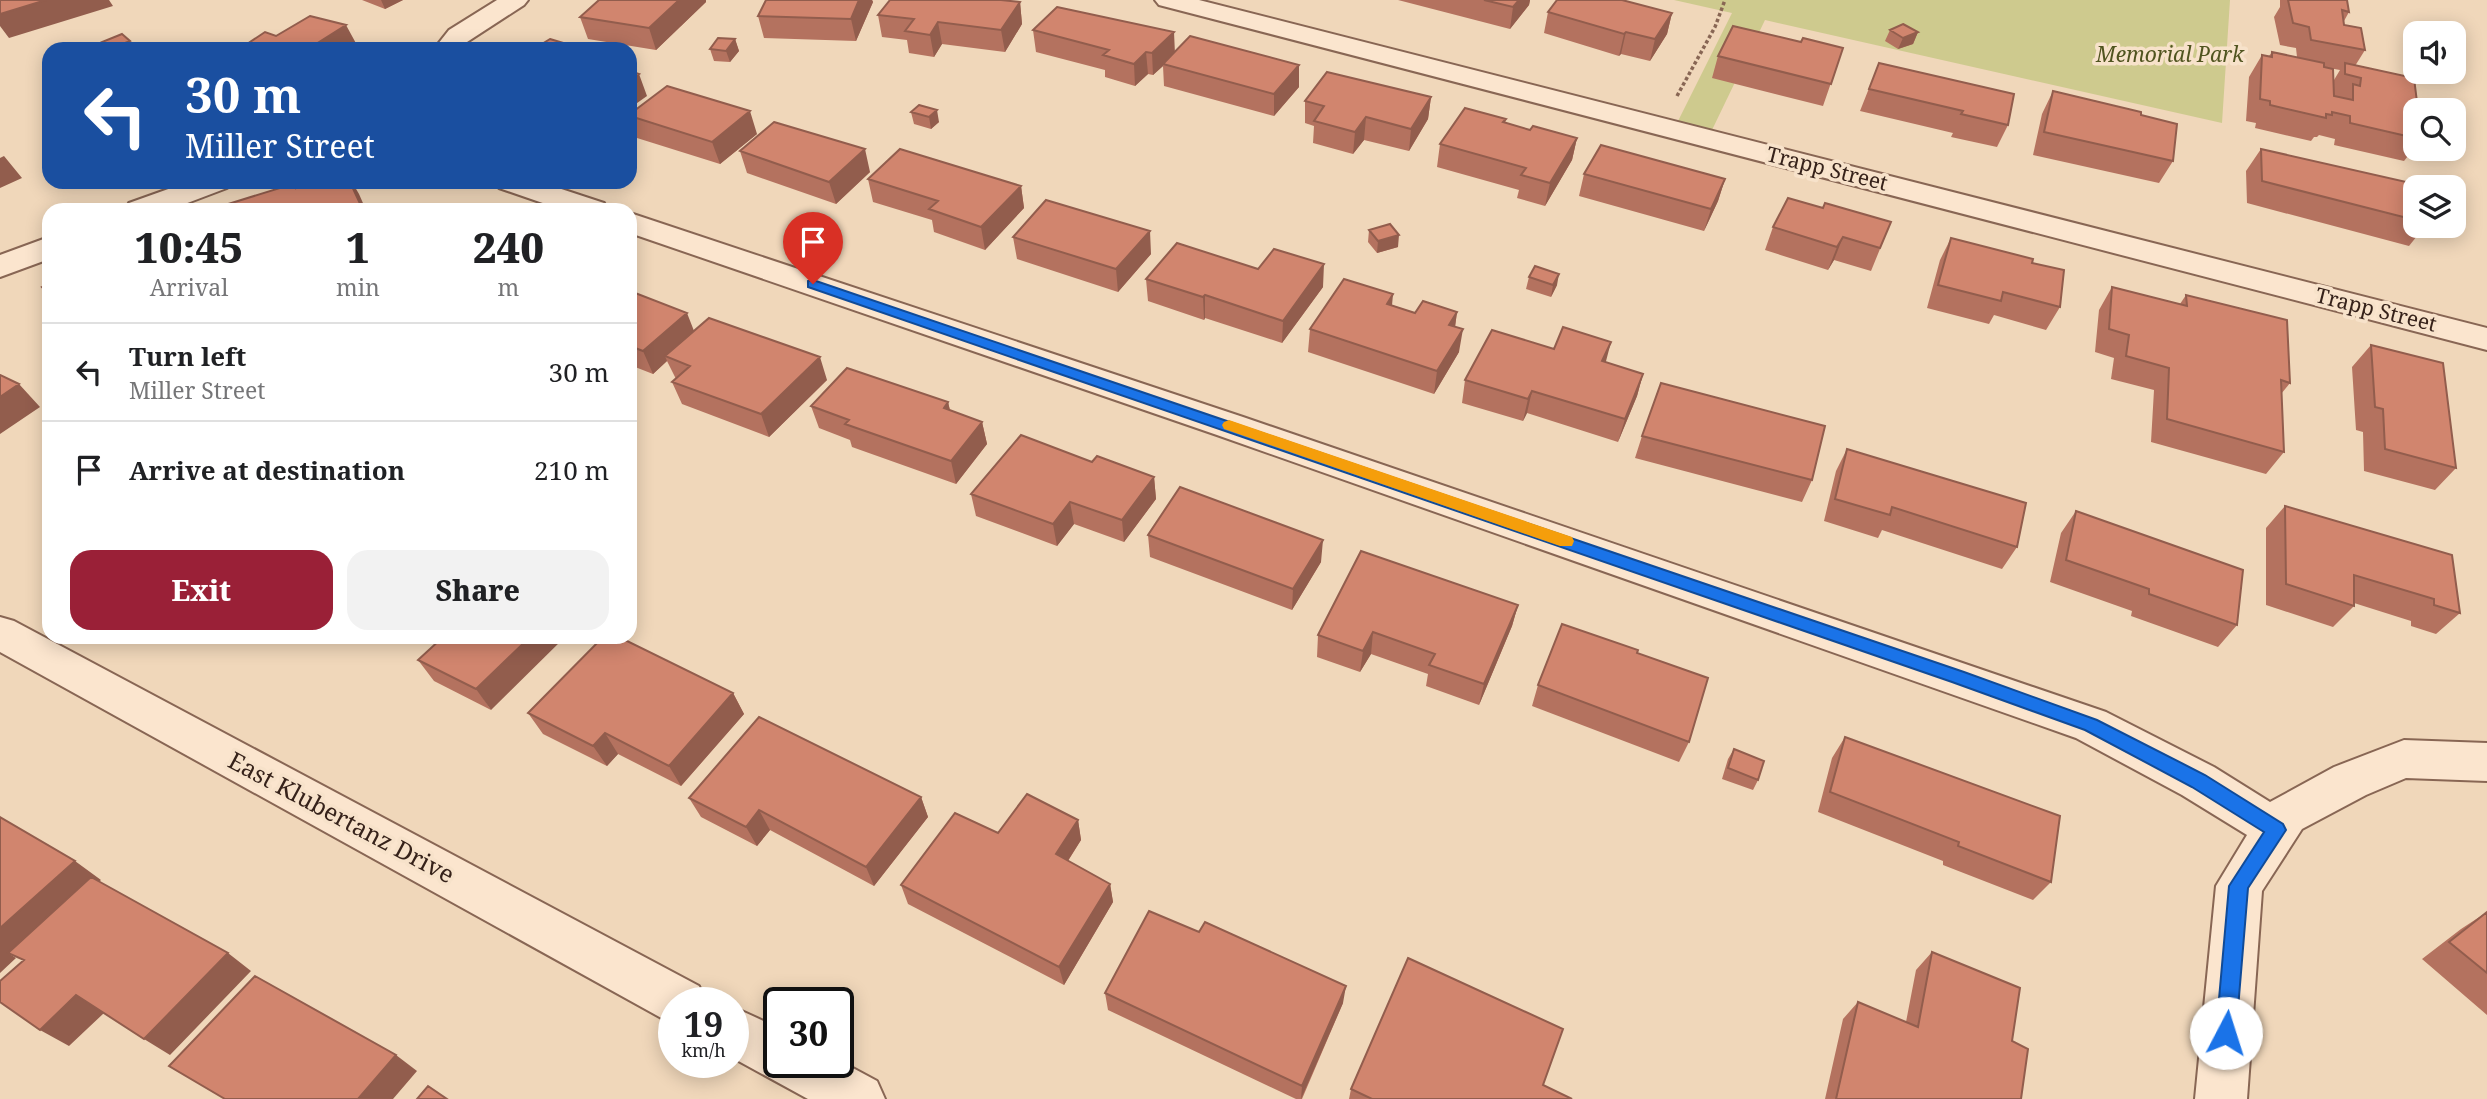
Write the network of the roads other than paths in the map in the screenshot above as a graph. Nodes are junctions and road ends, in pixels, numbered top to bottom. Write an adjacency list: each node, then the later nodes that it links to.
1 (515, 0): 3 (street)
2 (1168, 0): 11 (street, Trapp Street)
3 (453, 42)
4 (197, 189): 6 (street)
5 (531, 189): 7 (street)
6 (159, 203)
7 (572, 203)
8 (637, 225): 14 (street)
9 (42, 250): 10 (street)
10 (0, 267)
11 (2487, 339)
12 (0, 633): 15 (street, East Klubertanz Drive)
13 (2487, 762): 14 (street)
14 (2277, 830): 18 (street)
15 (658, 990)
16 (820, 1078): 17 (street)
17 (859, 1099)
18 (2221, 1099)

